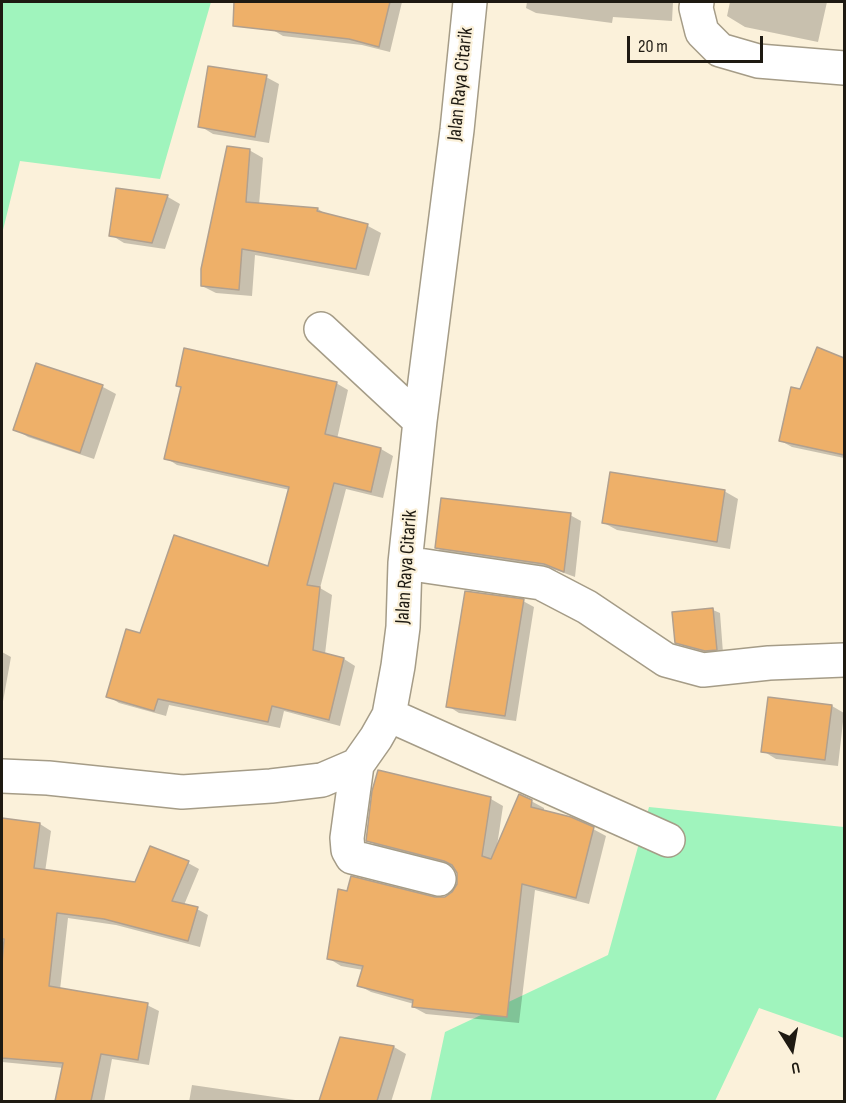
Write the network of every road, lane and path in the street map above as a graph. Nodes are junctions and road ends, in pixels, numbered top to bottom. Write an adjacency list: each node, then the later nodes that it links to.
1 (470, 2): 5 (street, Jalan Raya Citarik)
2 (697, 2): 3 (street)
3 (844, 68)
4 (321, 329): 5 (street)
5 (420, 421): 6 (street, Jalan Raya Citarik)
6 (405, 563): 7 (street); 8 (street, Jalan Raya Citarik)
7 (844, 660)
8 (389, 715): 9 (street, Jalan Raya Citarik); 11 (street)
9 (357, 765): 10 (street); 12 (street)
10 (2, 776)
11 (668, 840)
12 (439, 879)

